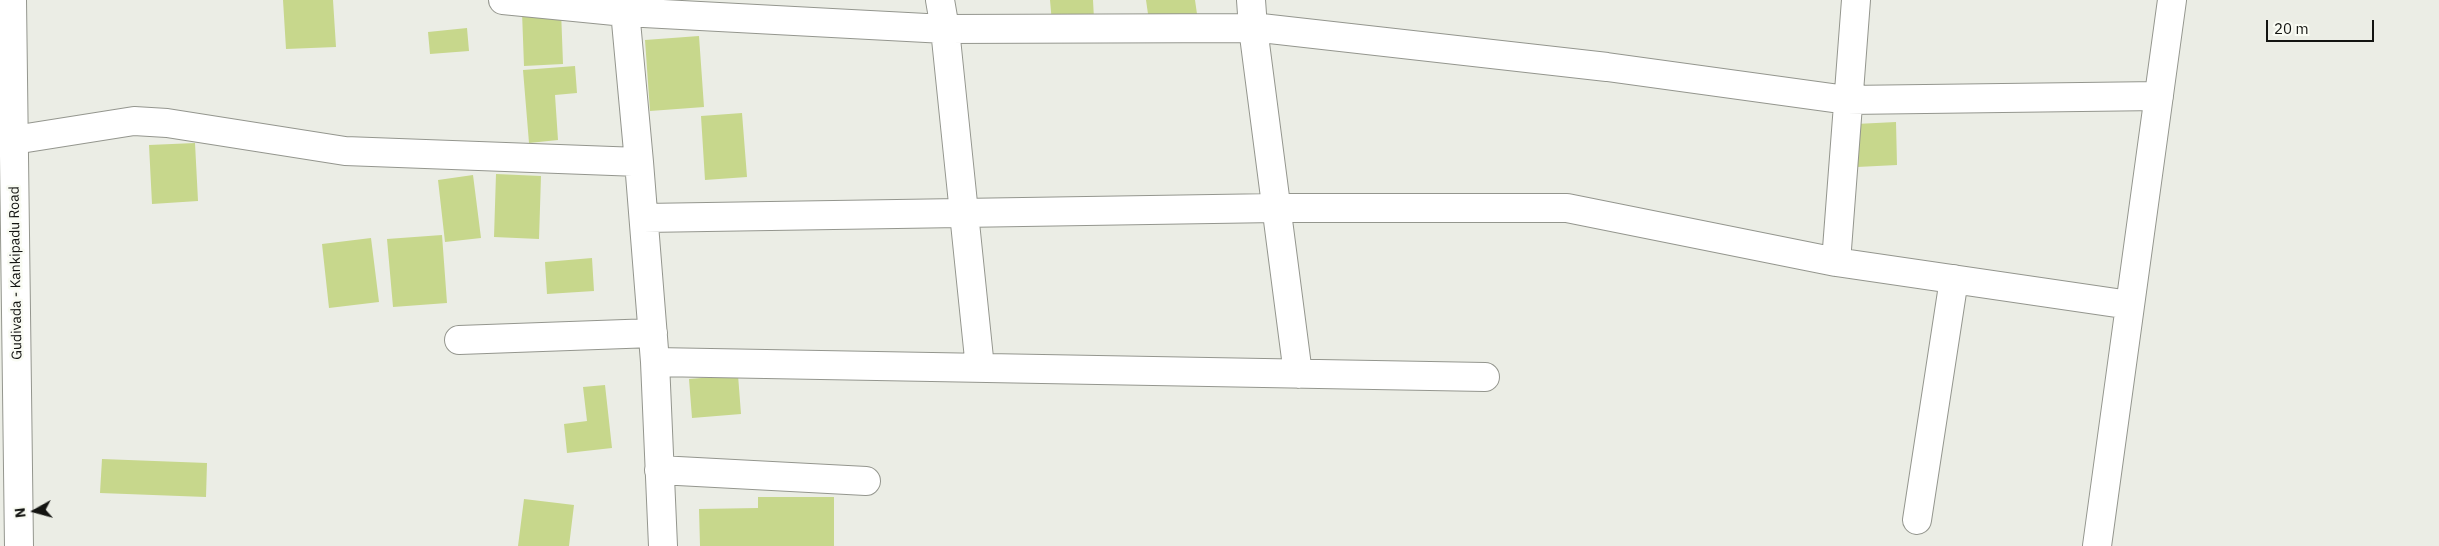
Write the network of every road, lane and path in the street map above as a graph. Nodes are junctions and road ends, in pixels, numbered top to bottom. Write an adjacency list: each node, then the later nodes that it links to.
1 (12, 0): 12 (street, Gudivada - Kankipadu Road)
2 (503, 0): 7 (street)
3 (940, 0): 9 (street)
4 (1251, 0): 8 (street)
5 (1856, 0): 11 (street)
6 (2172, 0): 10 (street)
7 (625, 6): 9 (street); 13 (street)
8 (1253, 28): 9 (street); 11 (street); 14 (street)
9 (945, 29): 15 (street)
10 (2159, 96): 11 (street); 19 (street)
11 (1847, 100): 17 (street)
12 (14, 140): 13 (street); 29 (street, Gudivada - Kankipadu Road)
13 (639, 162): 16 (street)
14 (1276, 208): 15 (street); 17 (street); 24 (street)
15 (964, 214): 16 (street); 23 (street)
16 (644, 218): 20 (street)
17 (1836, 262): 18 (street)
18 (1954, 279): 19 (street); 28 (street)
19 (2130, 304): 31 (street)
20 (653, 334): 21 (street); 22 (street)
21 (459, 340)
22 (656, 362): 23 (street); 26 (street)
23 (980, 368): 24 (street)
24 (1298, 374): 25 (street)
25 (1485, 377)
26 (658, 470): 27 (street); 30 (street)
27 (866, 481)
28 (1917, 520)
29 (19, 546)
30 (663, 546)
31 (2097, 546)

